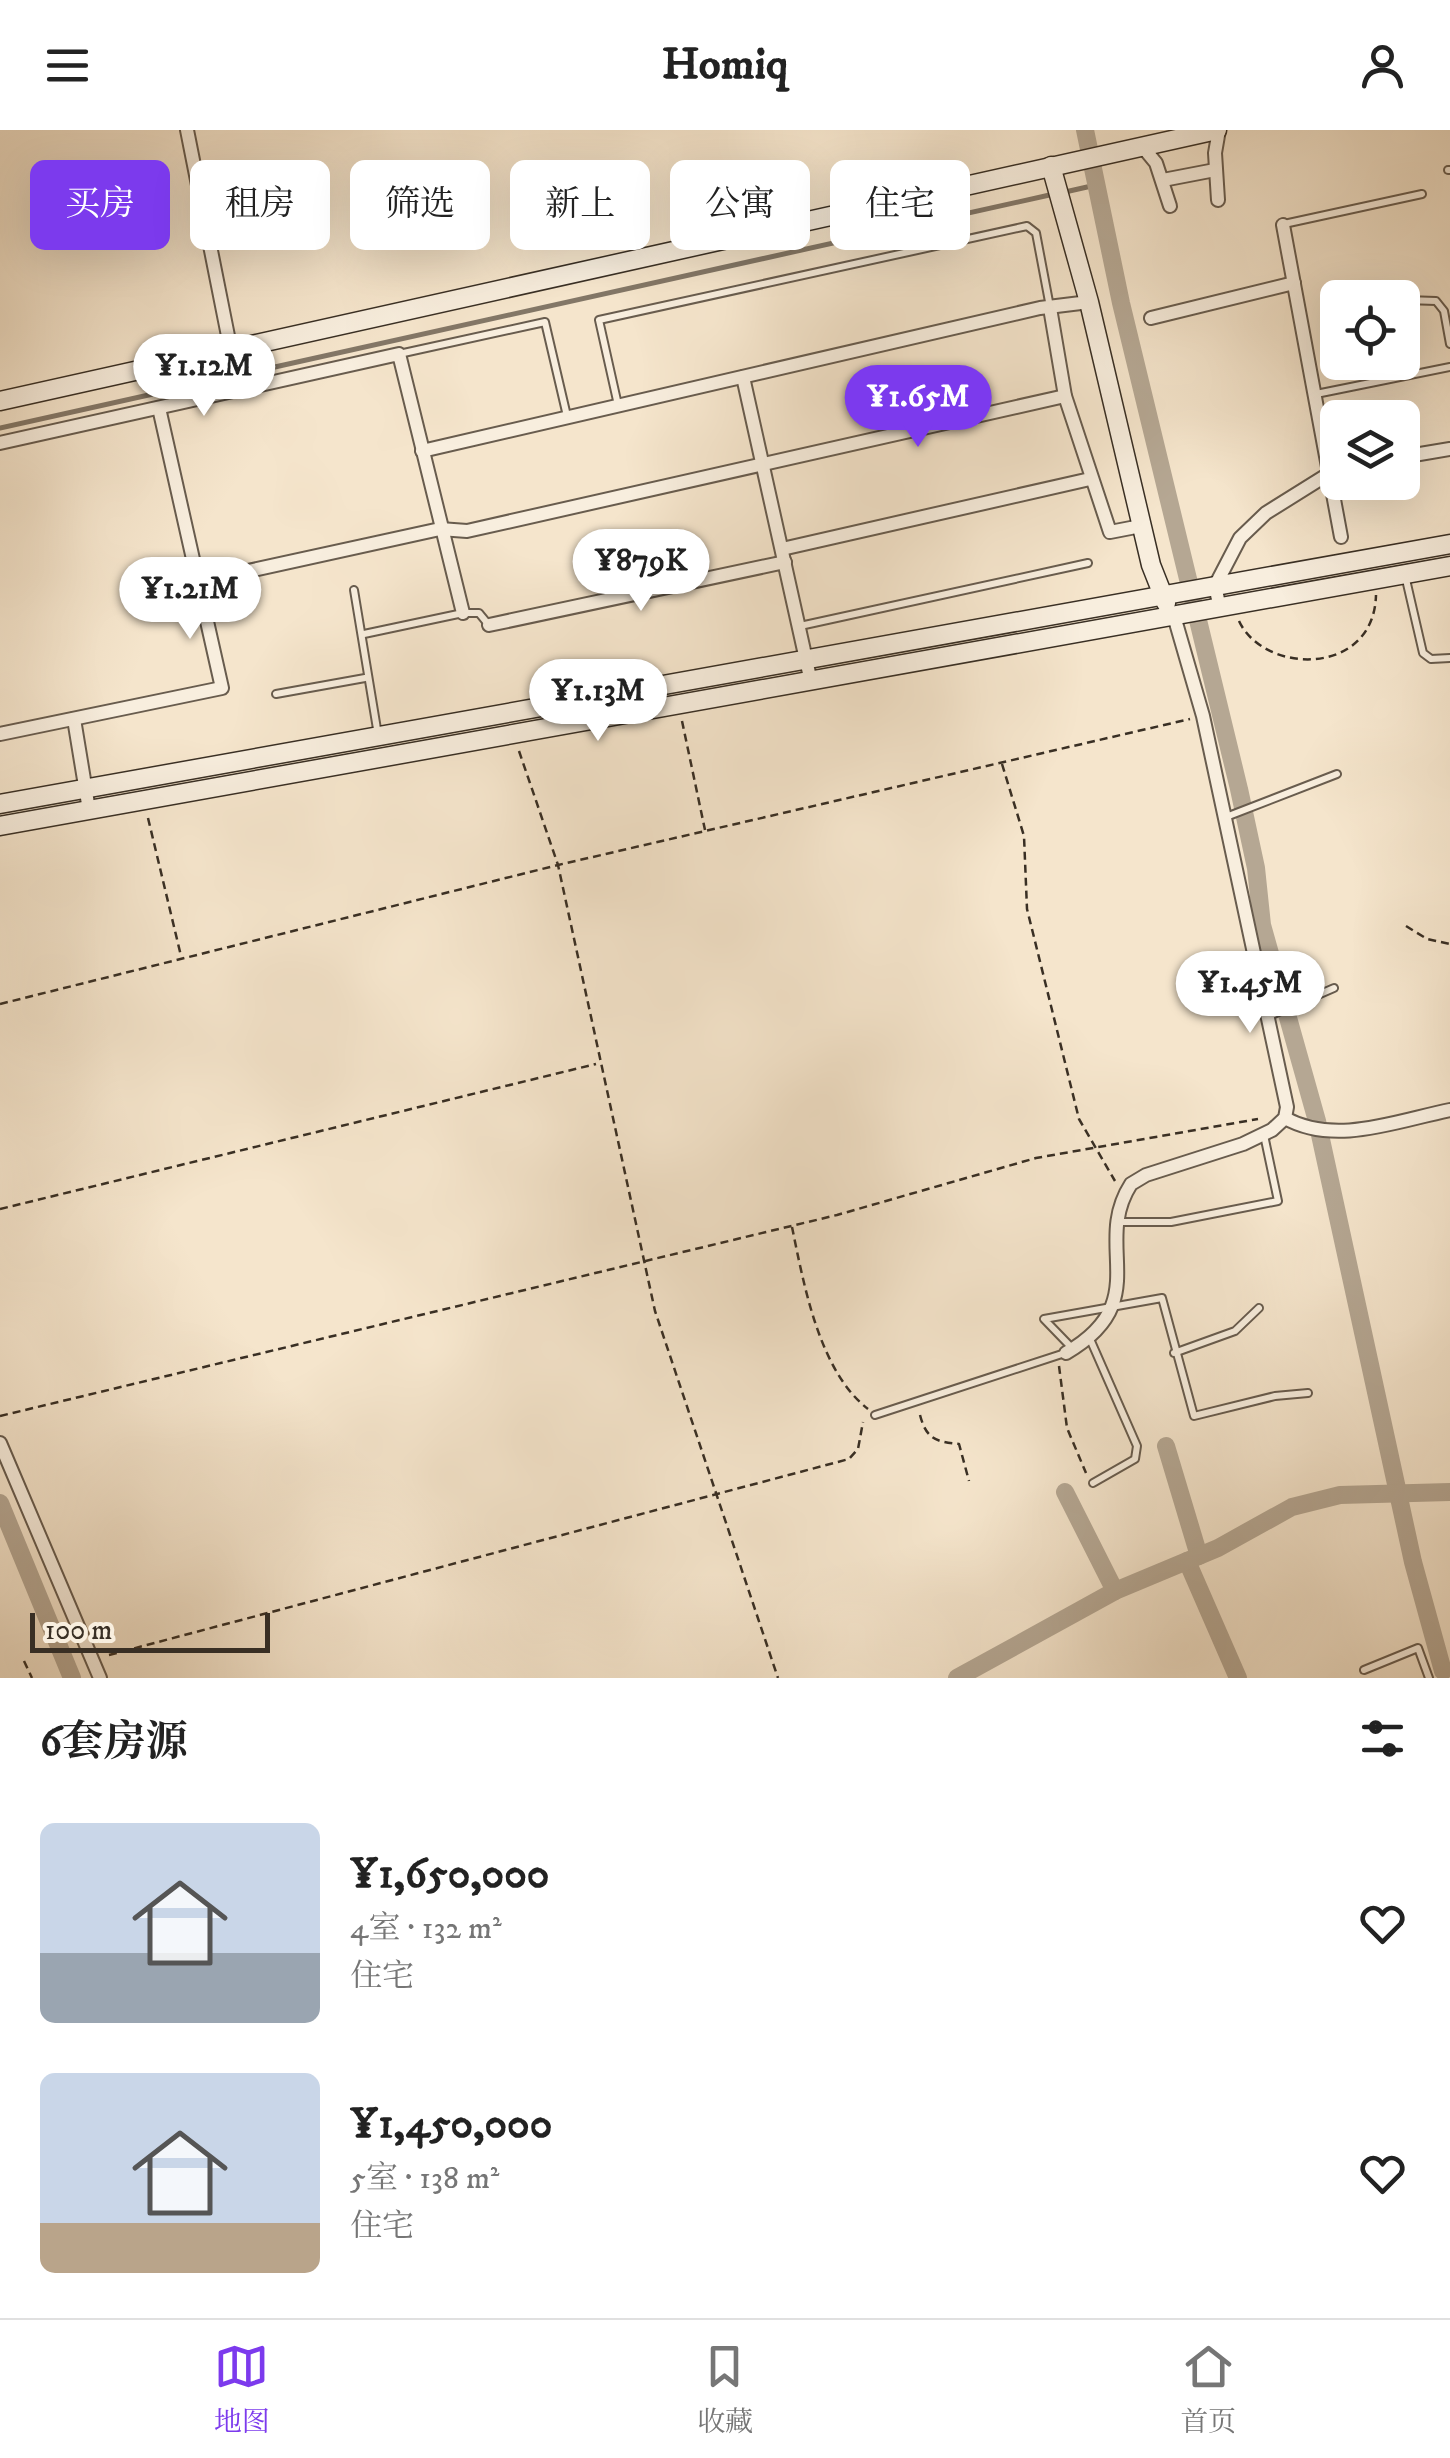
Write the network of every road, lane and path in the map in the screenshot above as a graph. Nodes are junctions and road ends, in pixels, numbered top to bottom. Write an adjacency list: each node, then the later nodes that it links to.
1 (187, 130): 17 (street)
2 (1218, 130): 3 (street); 5 (street)
3 (1142, 146): 4 (street); 6 (street)
4 (1051, 166): 13 (street); 17 (street)
5 (1214, 170): 6 (street); 8 (street)
6 (1164, 180): 9 (street)
7 (1422, 194): 10 (lane)
8 (1218, 200)
9 (1170, 206)
10 (1283, 224): 11 (street)
11 (1294, 282): 15 (street); 21 (street)
12 (1420, 300): 16 (lane)
13 (1089, 302): 14 (street); 36 (street)
14 (1050, 308): 20 (street); 22 (street); 24 (lane)
15 (1151, 318)
16 (1450, 344)
17 (230, 351): 23 (street)
18 (400, 354): 25 (street); 27 (lane); 30 (street)
19 (1450, 367): 21 (lane)
20 (743, 377): 24 (street); 32 (street)
21 (1315, 394): 26 (street)
22 (1065, 396): 32 (street); 34 (street)
23 (0, 400)
24 (618, 406): 27 (street)
25 (159, 408): 28 (street); 45 (street)
26 (1320, 415)
27 (567, 418): 30 (street)
28 (0, 444)
29 (1450, 449): 31 (street)
30 (422, 451): 37 (street)
31 (1420, 454)
32 (763, 463): 37 (street); 40 (street)
33 (1320, 479): 46 (street)
34 (1090, 480): 36 (street); 40 (street)
35 (1337, 500): 38 (street)
36 (1141, 526): 48 (street)
37 (440, 529): 45 (street); 50 (street)
38 (1341, 537)
39 (1450, 544): 46 (street)
40 (783, 555): 52 (street); 53 (street)
41 (1088, 563): 53 (lane)
42 (1450, 566): 43 (street)
43 (1404, 574): 44 (street); 55 (lane)
44 (1377, 579): 49 (street); 49 (path)
45 (198, 582): 62 (street)
46 (1209, 587): 48 (street); 49 (street)
47 (354, 590): 54 (lane)
48 (1162, 596): 51 (street); 56 (street)
49 (1221, 608): 51 (street)
50 (463, 613): 52 (lane); 54 (lane)
51 (1180, 615): 58 (street); 61 (street)
52 (489, 625)
53 (799, 626): 56 (street)
54 (364, 634): 57 (lane)
55 (1450, 658)
56 (806, 660): 58 (street); 65 (street)
57 (365, 678): 59 (lane); 65 (lane)
58 (812, 682): 60 (street)
59 (276, 694)
60 (678, 705): 64 (street); 75 (path)
61 (1203, 716): 67 (path); 73 (street)
62 (74, 719): 63 (street); 69 (street)
63 (0, 734)
64 (516, 735): 66 (street); 76 (path)
65 (378, 736): 66 (street); 69 (street)
66 (383, 760): 70 (street)
67 (1002, 764): 75 (path); 87 (path)
68 (1336, 774): 73 (lane)
69 (86, 789): 71 (street); 72 (street)
70 (144, 801): 72 (street); 79 (path)
71 (0, 804)
72 (89, 810): 74 (street)
73 (1229, 816): 82 (street)
74 (0, 826)
75 (706, 832): 76 (path)
76 (558, 866): 79 (path); 83 (path)
77 (1406, 926): 78 (path)
78 (1450, 944)
79 (182, 957): 81 (path)
80 (1334, 988): 82 (lane)
81 (0, 1004)
82 (1271, 1015): 85 (street)
83 (598, 1064): 89 (path); 92 (path)
84 (1450, 1110): 85 (street)
85 (1285, 1118): 86 (street); 87 (path)
86 (1264, 1134): 88 (street); 90 (lane)
87 (1094, 1147): 88 (path); 91 (path)
88 (1123, 1195): 90 (street)
89 (0, 1209)
90 (1119, 1222): 93 (street)
91 (792, 1226): 92 (path); 100 (path)
92 (645, 1258): 101 (path); 105 (path)
93 (1114, 1304): 95 (street); 96 (lane); 97 (lane)
94 (1259, 1308): 97 (lane)
95 (1090, 1339): 96 (street); 104 (lane)
96 (1065, 1352): 99 (lane); 104 (path)
97 (1174, 1353): 98 (lane)
98 (1308, 1392)
99 (917, 1404): 100 (lane); 103 (path)
100 (875, 1415): 105 (path)
101 (0, 1416)
102 (0, 1443): 106 (street)
103 (969, 1481)
104 (1093, 1483)
105 (716, 1491): 106 (path); 111 (path)
106 (92, 1660): 110 (street)
107 (24, 1661): 109 (path)
108 (1364, 1670): 112 (lane)
109 (32, 1678)
110 (100, 1678)
111 (778, 1678)
112 (1429, 1678)

